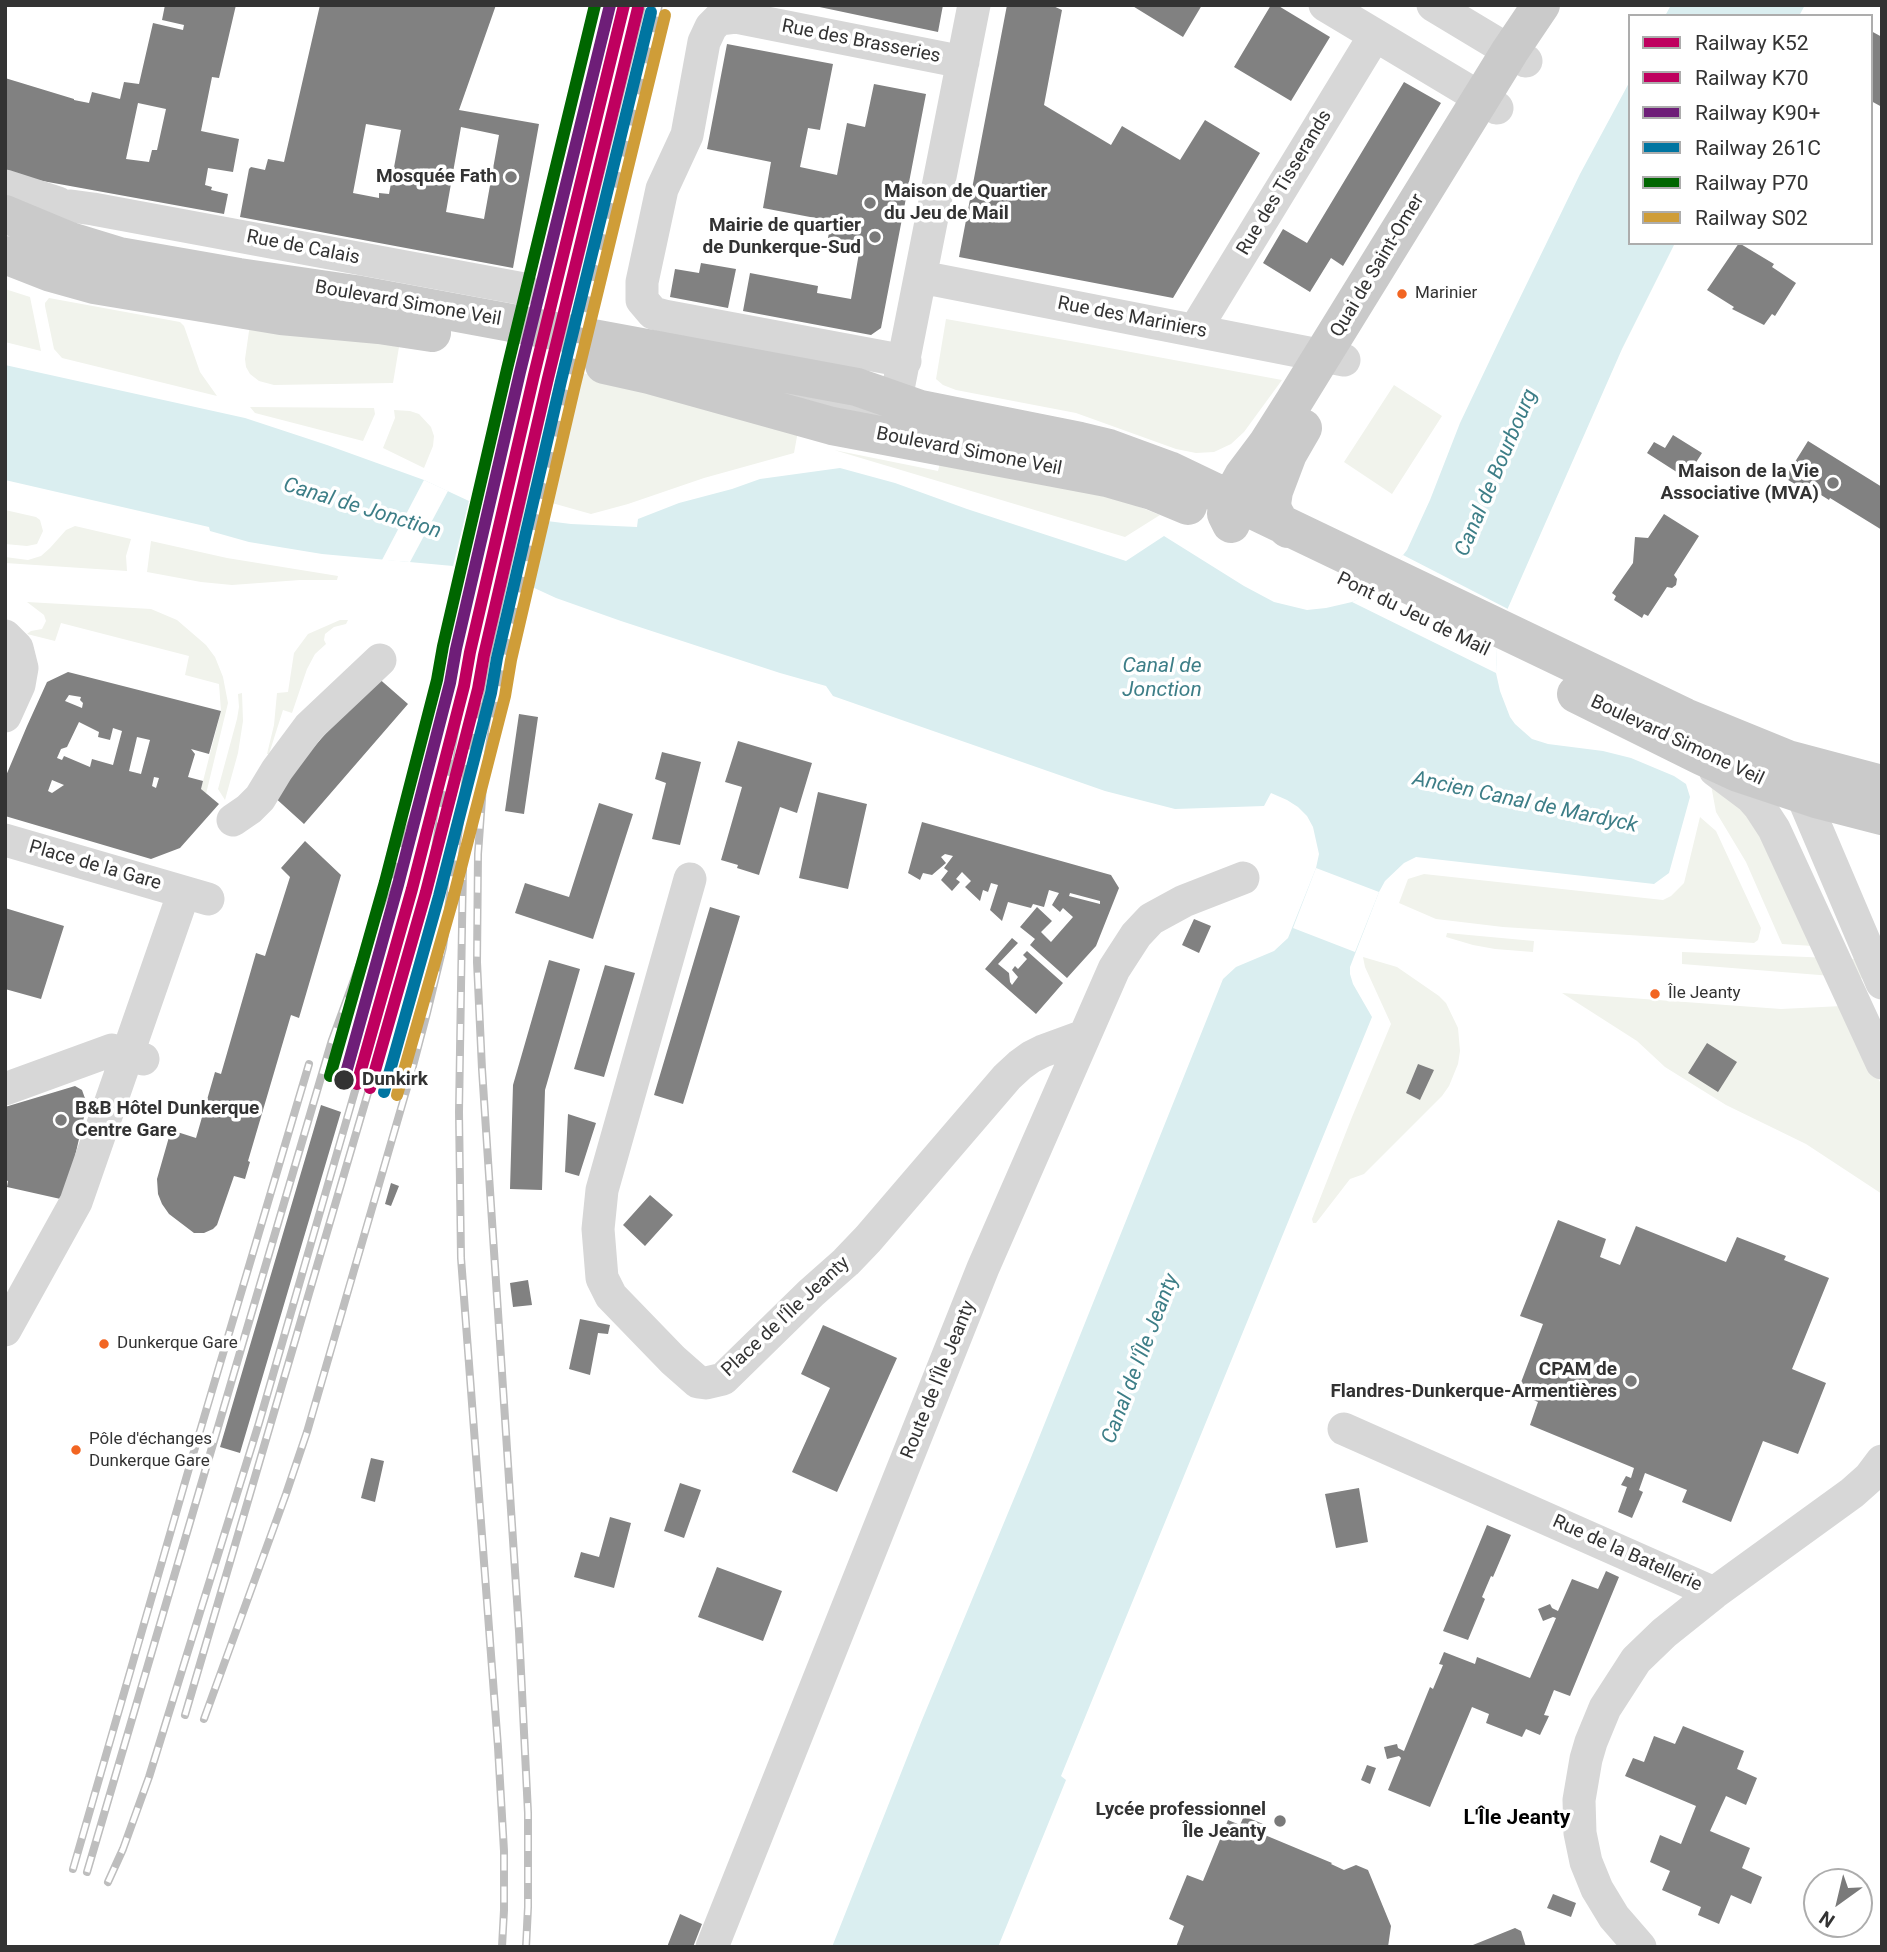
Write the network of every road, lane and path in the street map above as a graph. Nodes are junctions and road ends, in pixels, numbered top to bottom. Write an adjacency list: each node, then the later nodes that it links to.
1 (974, 5): 8 (street)
2 (1325, 5): 6 (street)
3 (1433, 5): 7 (street)
4 (1541, 5): 7 (main road, Quai de Saint-Omer)
5 (1564, 5): 7 (main road, Quai de Saint-Omer)
6 (1375, 35): 9 (street); 14 (street, Rue des Tisserands)
7 (1518, 56): 9 (main road, Quai de Saint-Omer)
8 (963, 62): 12 (street); 16 (street, Rue des Brasseries)
9 (1489, 103): 15 (main road, Quai de Saint-Omer)
10 (6, 205): 13 (street, Rue de Calais); 18 (main road, Boulevard Simone Veil)
11 (5, 255): 17 (main road, Boulevard Simone Veil)
12 (921, 277): 14 (street, Rue des Mariniers); 16 (street)
13 (524, 289)
14 (1195, 330): 15 (street, Rue des Mariniers)
15 (1333, 358): 19 (main road, Quai de Saint-Omer); 20 (main road, Quai de Saint-Omer)
16 (905, 360): 18 (street)
17 (617, 368): 18 (street, Boulevard Simone Veil); 19 (main road, Boulevard Simone Veil)
18 (897, 401): 19 (main road, Boulevard Simone Veil)
19 (1232, 514): 20 (main road, Boulevard Simone Veil)
20 (1280, 537): 23 (main road, Pont du Jeu de Mail)
21 (11, 642): 24 (street)
22 (380, 660): 30 (street)
23 (1560, 672): 25 (main road, Boulevard Simone Veil); 26 (main road, Boulevard Simone Veil)
24 (5, 716)
25 (1675, 744): 28 (main road, Boulevard Simone Veil); 37 (street)
26 (1774, 753): 27 (main road, Boulevard Simone Veil); 28 (street)
27 (1882, 784)
28 (1802, 794): 29 (main road, Boulevard Simone Veil); 34 (street)
29 (1882, 816)
30 (233, 820)
31 (5, 839): 36 (street, Place de la Gare)
32 (1243, 878): 35 (street, Route de l'Île Jeanty)
33 (690, 879): 35 (street, Place de l'Île Jeanty)
34 (1882, 983)
35 (1084, 1036): 43 (street, Route de l'Île Jeanty)
36 (135, 1057): 38 (street); 39 (street, Place de la Gare)
37 (1880, 1059)
38 (5, 1089)
39 (5, 1330)
40 (1344, 1429): 42 (street, Rue de la Batellerie)
41 (1882, 1461): 42 (street, Rue de la Batellerie)
42 (1714, 1593): 44 (street)
43 (712, 1947)
44 (1640, 1947)

